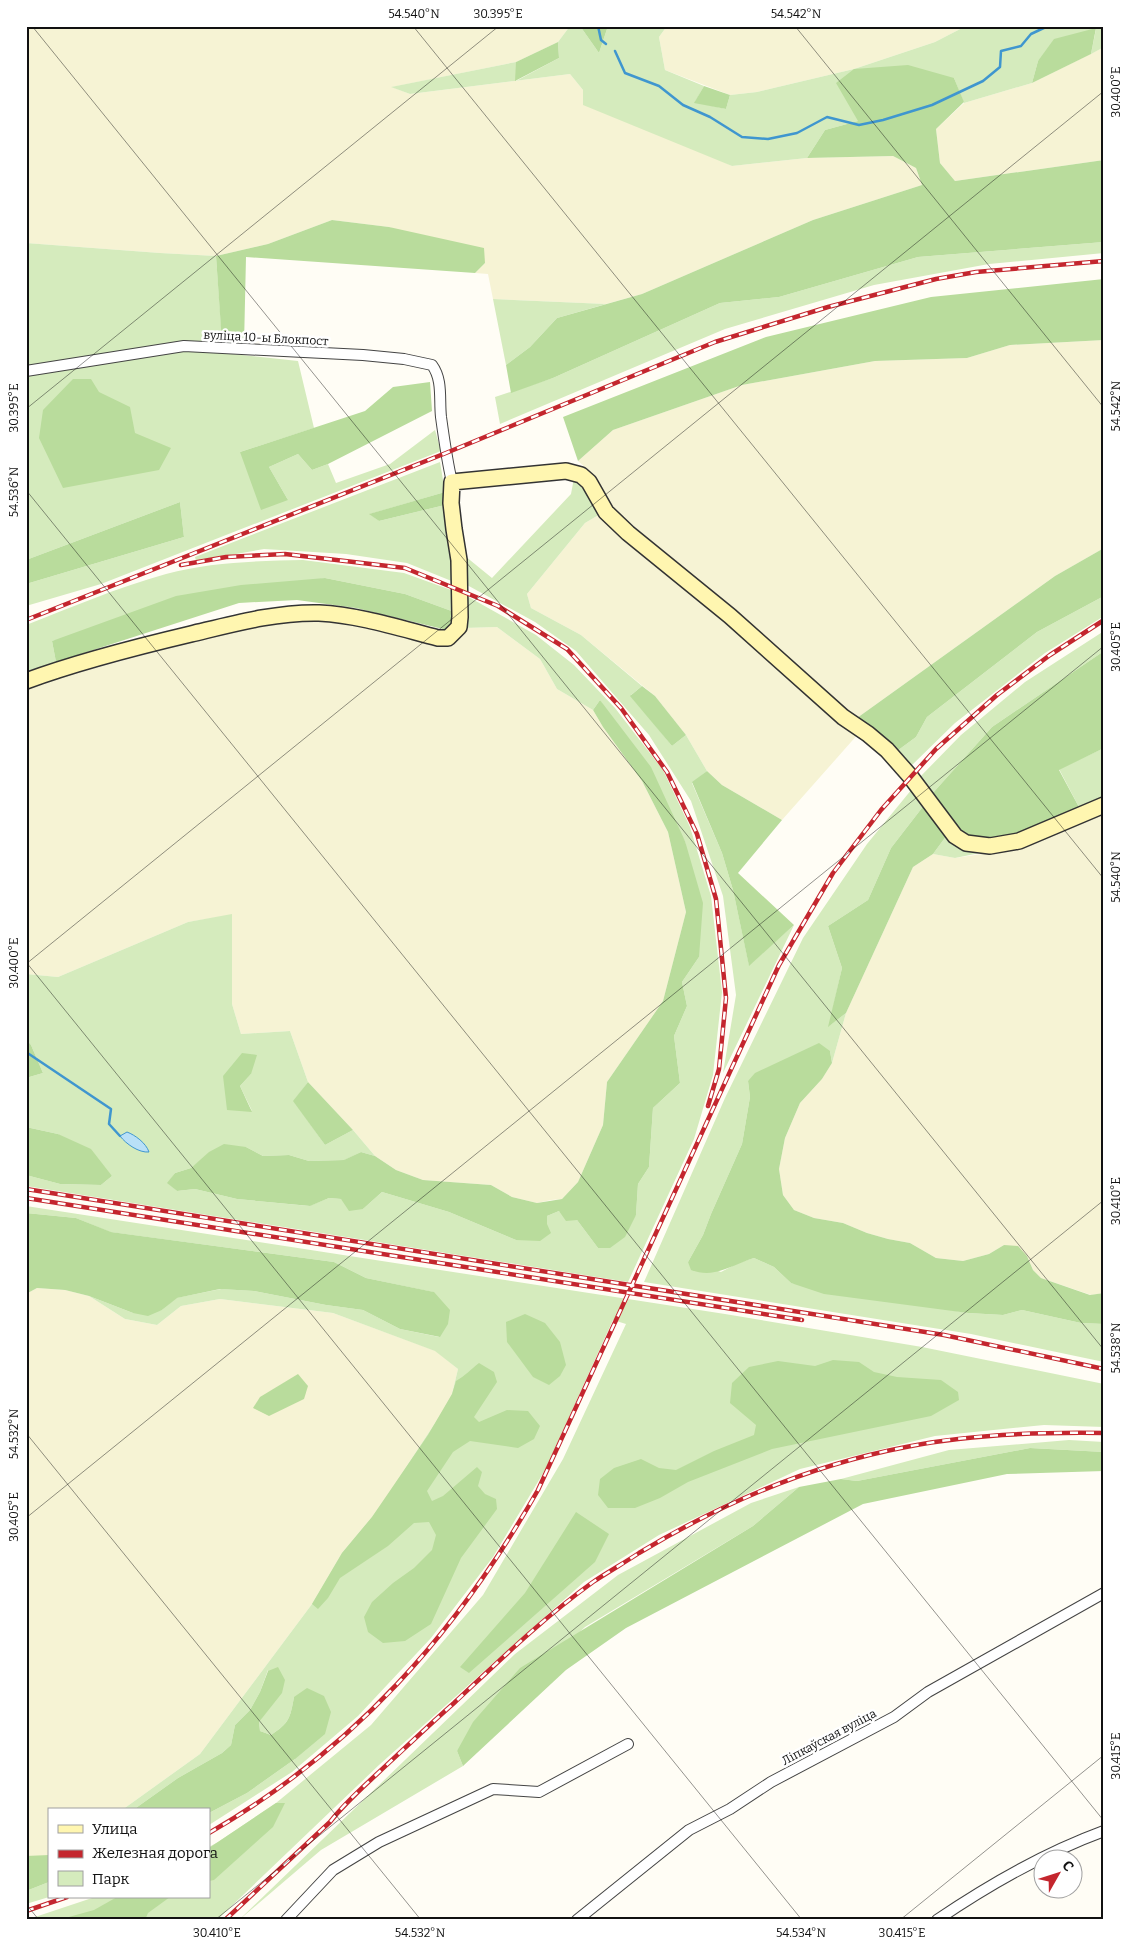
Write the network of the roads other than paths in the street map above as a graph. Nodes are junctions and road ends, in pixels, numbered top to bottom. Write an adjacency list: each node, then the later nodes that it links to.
1 (26, 371): 2 (street, вуліца 10-ы Блокпост)
2 (452, 482): 3 (street); 4 (street)
3 (26, 681)
4 (1104, 806)
5 (1104, 1593): 9 (street, Ліпкаўская вуліца)
6 (628, 1744): 8 (street)
7 (1104, 1831): 10 (street)
8 (286, 1920)
9 (578, 1920)
10 (937, 1920)

